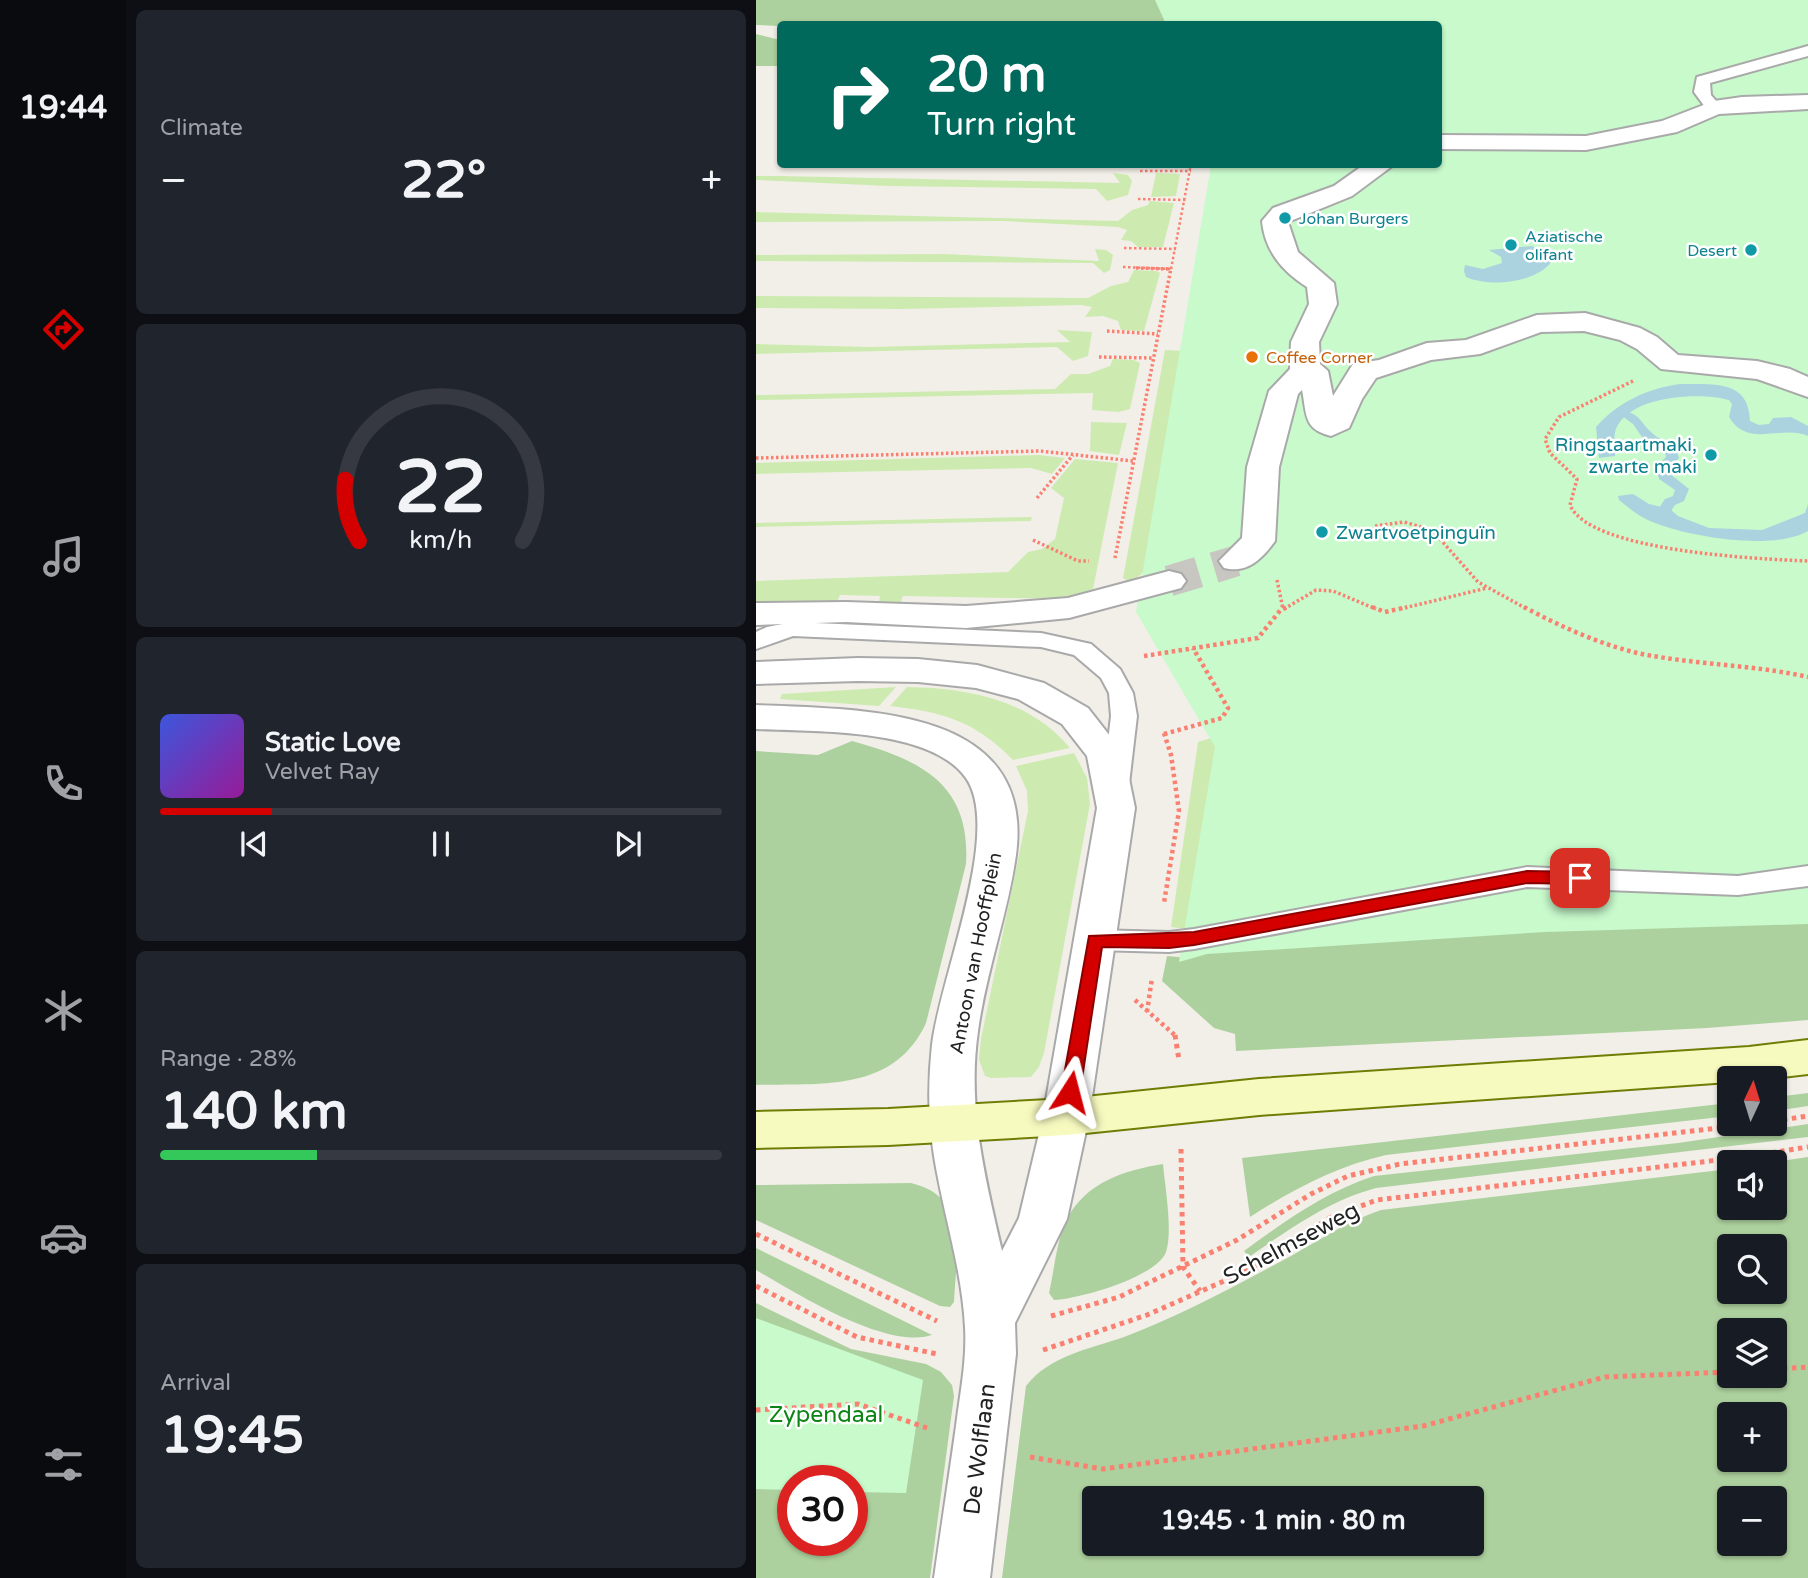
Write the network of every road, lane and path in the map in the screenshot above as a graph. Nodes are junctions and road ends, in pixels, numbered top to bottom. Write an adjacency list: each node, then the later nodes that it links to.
1 (1808, 51): 3 (lane)
2 (1808, 102): 3 (street)
3 (1714, 108): 4 (street)
4 (1442, 142)
5 (1377, 168): 19 (street)
6 (1140, 171): 7 (path)
7 (1191, 171): 9 (path)
8 (1138, 199): 9 (path)
9 (1186, 200): 11 (path)
10 (1124, 248): 11 (path)
11 (1176, 249): 13 (path)
12 (1123, 267): 13 (path)
13 (1171, 269): 15 (path)
14 (1107, 331): 15 (path)
15 (1158, 334): 17 (path)
16 (1099, 357): 17 (path)
17 (1153, 358): 23 (path)
18 (1671, 363): 19 (street); 20 (street); 28 (path)
19 (1305, 370): 27 (street)
20 (1808, 388)
21 (1074, 454): 22 (path); 23 (path); 24 (path)
22 (756, 457)
23 (1133, 461): 29 (path)
24 (1037, 498)
25 (1376, 526): 31 (path)
26 (1033, 540): 29 (path)
27 (1236, 561)
28 (1808, 561)
29 (1115, 579): 30 (street); 33 (street)
30 (1168, 581)
31 (1487, 588): 32 (path); 39 (path)
32 (1283, 608)
33 (756, 614)
34 (1258, 638): 36 (path)
35 (756, 642): 42 (lane)
36 (1193, 648): 37 (path); 41 (path)
37 (1154, 653)
38 (756, 673): 42 (street)
39 (1808, 677)
40 (756, 717): 51 (street, Antoon van Hooffplein)
41 (1164, 734)
42 (1116, 785): 44 (street)
43 (1808, 876): 45 (lane)
44 (1095, 940): 45 (lane); 49 (street)
45 (1136, 942): 47 (path)
46 (1808, 1057): 47 (main road)
47 (1180, 1106): 49 (main road); 56 (path)
48 (1808, 1116): 50 (path)
49 (1066, 1117): 51 (main road); 59 (street, De Wolflaan)
50 (1787, 1119)
51 (953, 1124): 53 (main road); 59 (street, De Wolflaan)
52 (1717, 1128): 56 (path, Schelmseweg)
53 (756, 1129)
54 (1808, 1147): 58 (path, Schelmseweg)
55 (756, 1234): 59 (path, Schelmseweg)
56 (1183, 1267): 58 (path); 59 (path, Schelmseweg)
57 (756, 1286): 59 (path, Schelmseweg)
58 (1200, 1291): 59 (path, Schelmseweg)
59 (991, 1337): 64 (street, De Wolflaan)
60 (1808, 1367): 61 (path)
61 (1787, 1368)
62 (1717, 1372): 64 (path)
63 (756, 1410): 64 (path)
64 (979, 1446): 65 (street, De Wolflaan)
65 (962, 1578)

